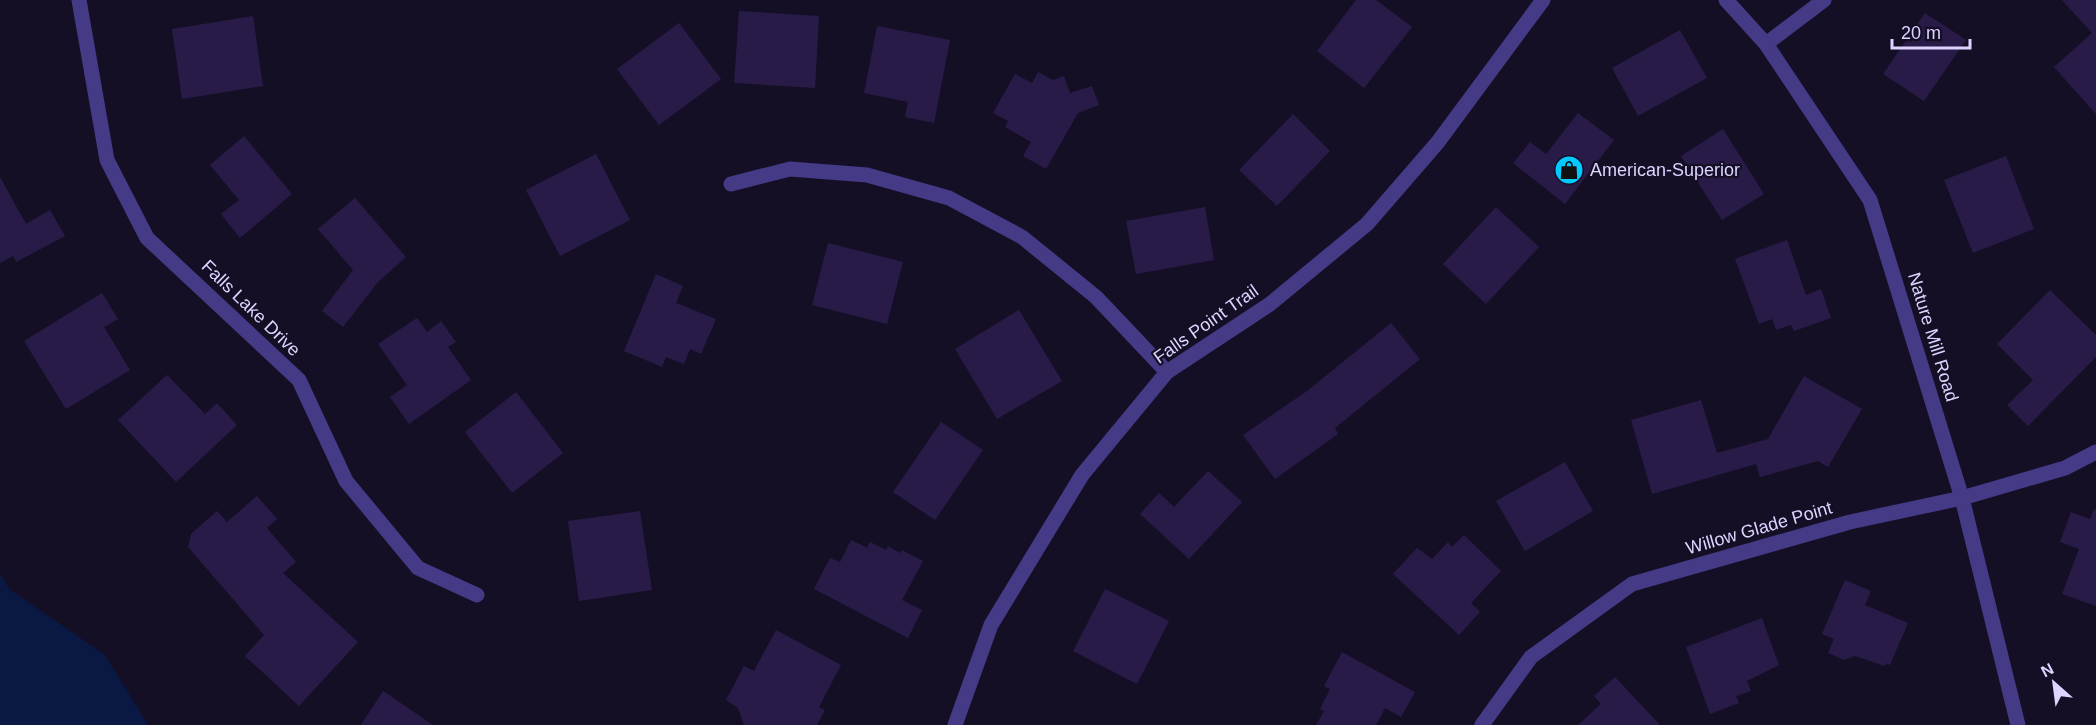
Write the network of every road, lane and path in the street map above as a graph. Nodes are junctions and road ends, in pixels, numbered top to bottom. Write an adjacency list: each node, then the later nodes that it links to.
1 (79, 0): 10 (street, Falls Lake Drive)
2 (1543, 0): 7 (street, Falls Point Trail)
3 (1726, 0): 5 (street, Nature Mill Road)
4 (1824, 0): 5 (street)
5 (1766, 44): 9 (street, Nature Mill Road)
6 (731, 184): 7 (street)
7 (1167, 372): 11 (street, Falls Point Trail)
8 (2096, 452): 9 (street, Willow Glade Point)
9 (1962, 498): 12 (street, Willow Glade Point); 13 (street, Nature Mill Road)
10 (477, 595)
11 (955, 725)
12 (1482, 725)
13 (2018, 725)

